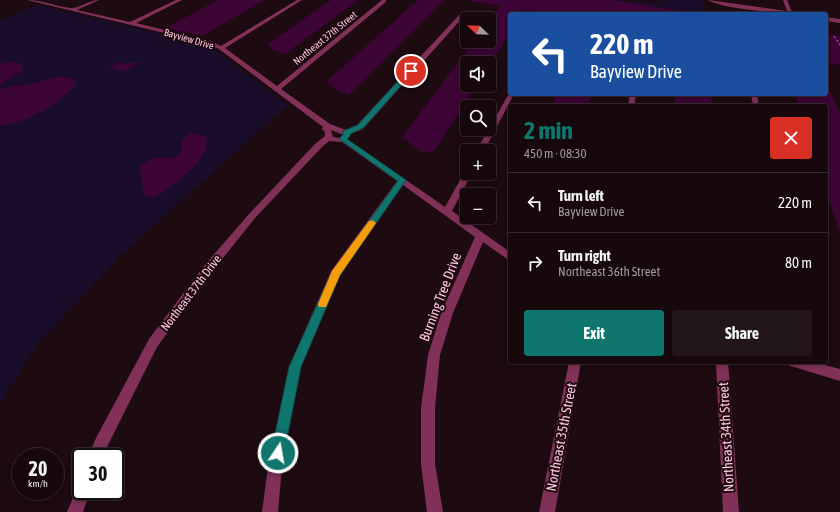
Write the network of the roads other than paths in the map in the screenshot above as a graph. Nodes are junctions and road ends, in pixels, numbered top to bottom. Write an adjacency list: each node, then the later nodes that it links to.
1 (29, 0): 8 (street, Bayview Drive)
2 (97, 0): 8 (street)
3 (180, 0): 14 (street)
4 (300, 0): 15 (street)
5 (710, 0): 9 (street)
6 (785, 0): 10 (street)
7 (384, 2): 16 (street, Northeast 37th Street)
8 (72, 10): 14 (street, Bayview Drive)
9 (786, 12)
10 (791, 12)
11 (460, 17): 18 (street, Northeast 37th Drive)
12 (828, 19): 13 (street)
13 (840, 21)
14 (130, 24): 15 (street, Bayview Drive)
15 (221, 48): 16 (street, Bayview Drive)
16 (277, 89): 18 (street, Bayview Drive)
17 (510, 96): 19 (street)
18 (335, 134): 20 (street, Bayview Drive); 29 (street, Northeast 37th Drive)
19 (484, 144)
20 (402, 180): 22 (street, Bayview Drive); 32 (street)
21 (464, 180): 22 (street)
22 (447, 212): 23 (street, Bayview Drive)
23 (480, 237): 24 (street, Bayview Drive); 33 (street, Burning Tree Drive)
24 (508, 256)
25 (575, 364): 34 (street, Northeast 35th Street)
26 (722, 364): 35 (street, Northeast 34th Street)
27 (803, 364): 28 (street)
28 (840, 375)
29 (99, 448)
30 (80, 500): 31 (street)
31 (75, 512)
32 (270, 512)
33 (435, 512)
34 (548, 512)
35 (731, 512)

